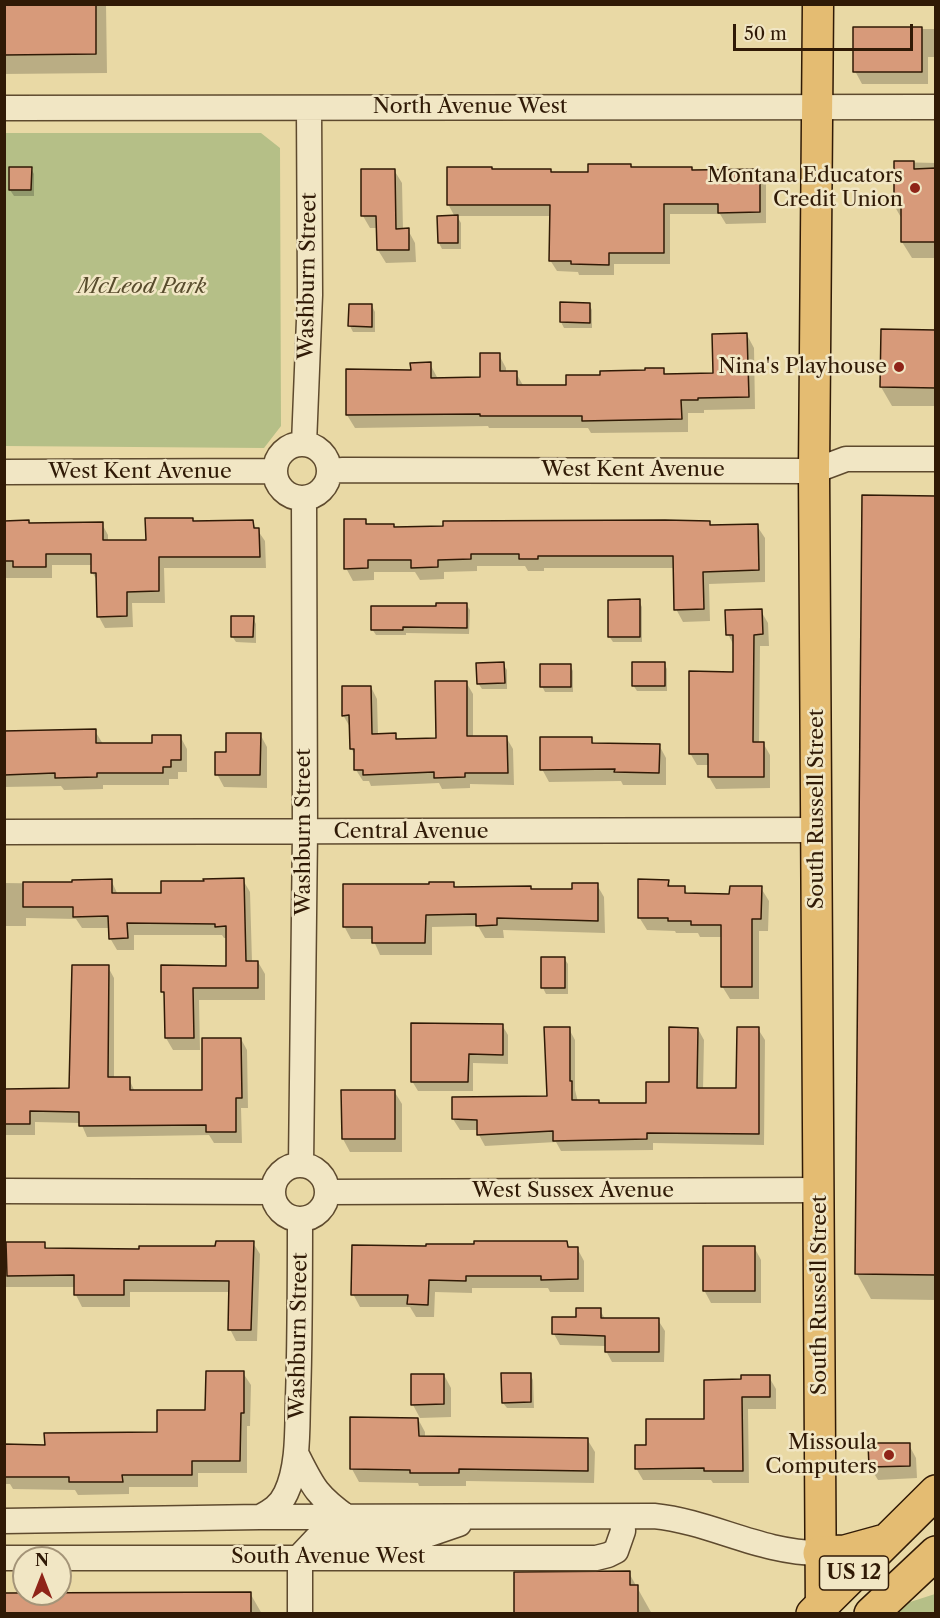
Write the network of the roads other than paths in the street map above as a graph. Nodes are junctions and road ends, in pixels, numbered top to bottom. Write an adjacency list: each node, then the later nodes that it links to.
1 (818, 4): 2 (main road, South Russell Street)
2 (817, 106): 3 (street, North Avenue West); 5 (street, North Avenue West); 10 (main road, South Russell Street)
3 (936, 107)
4 (4, 108): 5 (street, North Avenue West)
5 (309, 108): 6 (street, Washburn Street)
6 (304, 444): 8 (street); 9 (street)
7 (936, 459): 10 (street, West Kent Avenue)
8 (275, 471): 11 (street, West Kent Avenue); 12 (street)
9 (329, 471): 10 (street, West Kent Avenue); 12 (street)
10 (814, 471): 13 (main road, South Russell Street)
11 (4, 472)
12 (304, 499): 15 (street, Washburn Street)
13 (817, 830): 15 (street, Central Avenue); 17 (main road, South Russell Street)
14 (4, 832): 15 (street, Central Avenue)
15 (305, 832): 16 (street, Washburn Street)
16 (301, 1165): 19 (street); 20 (street)
17 (820, 1190): 20 (street, West Sussex Avenue); 30 (main road, South Russell Street)
18 (4, 1191): 19 (street)
19 (273, 1192): 21 (street)
20 (327, 1192): 21 (street)
21 (300, 1219): 22 (street, Washburn Street)
22 (296, 1453): 24 (street, Washburn Street); 25 (street)
23 (936, 1492): 29 (highway, US 12)
24 (260, 1517): 25 (street, South Avenue West); 28 (street, South Avenue West)
25 (348, 1518): 26 (street, South Avenue West)
26 (477, 1518): 27 (street, South Avenue West); 32 (street)
27 (622, 1518): 30 (street, South Avenue West); 32 (street, South Avenue West)
28 (4, 1521)
29 (886, 1540): 30 (highway); 35 (highway, US 12)
30 (820, 1553): 35 (main road, South Russell Street)
31 (936, 1553): 34 (highway, US 12)
32 (300, 1556): 33 (street, South Avenue West); 36 (street)
33 (4, 1558)
34 (923, 1571): 37 (highway, US 12)
35 (819, 1611)
36 (300, 1614)
37 (871, 1614)

